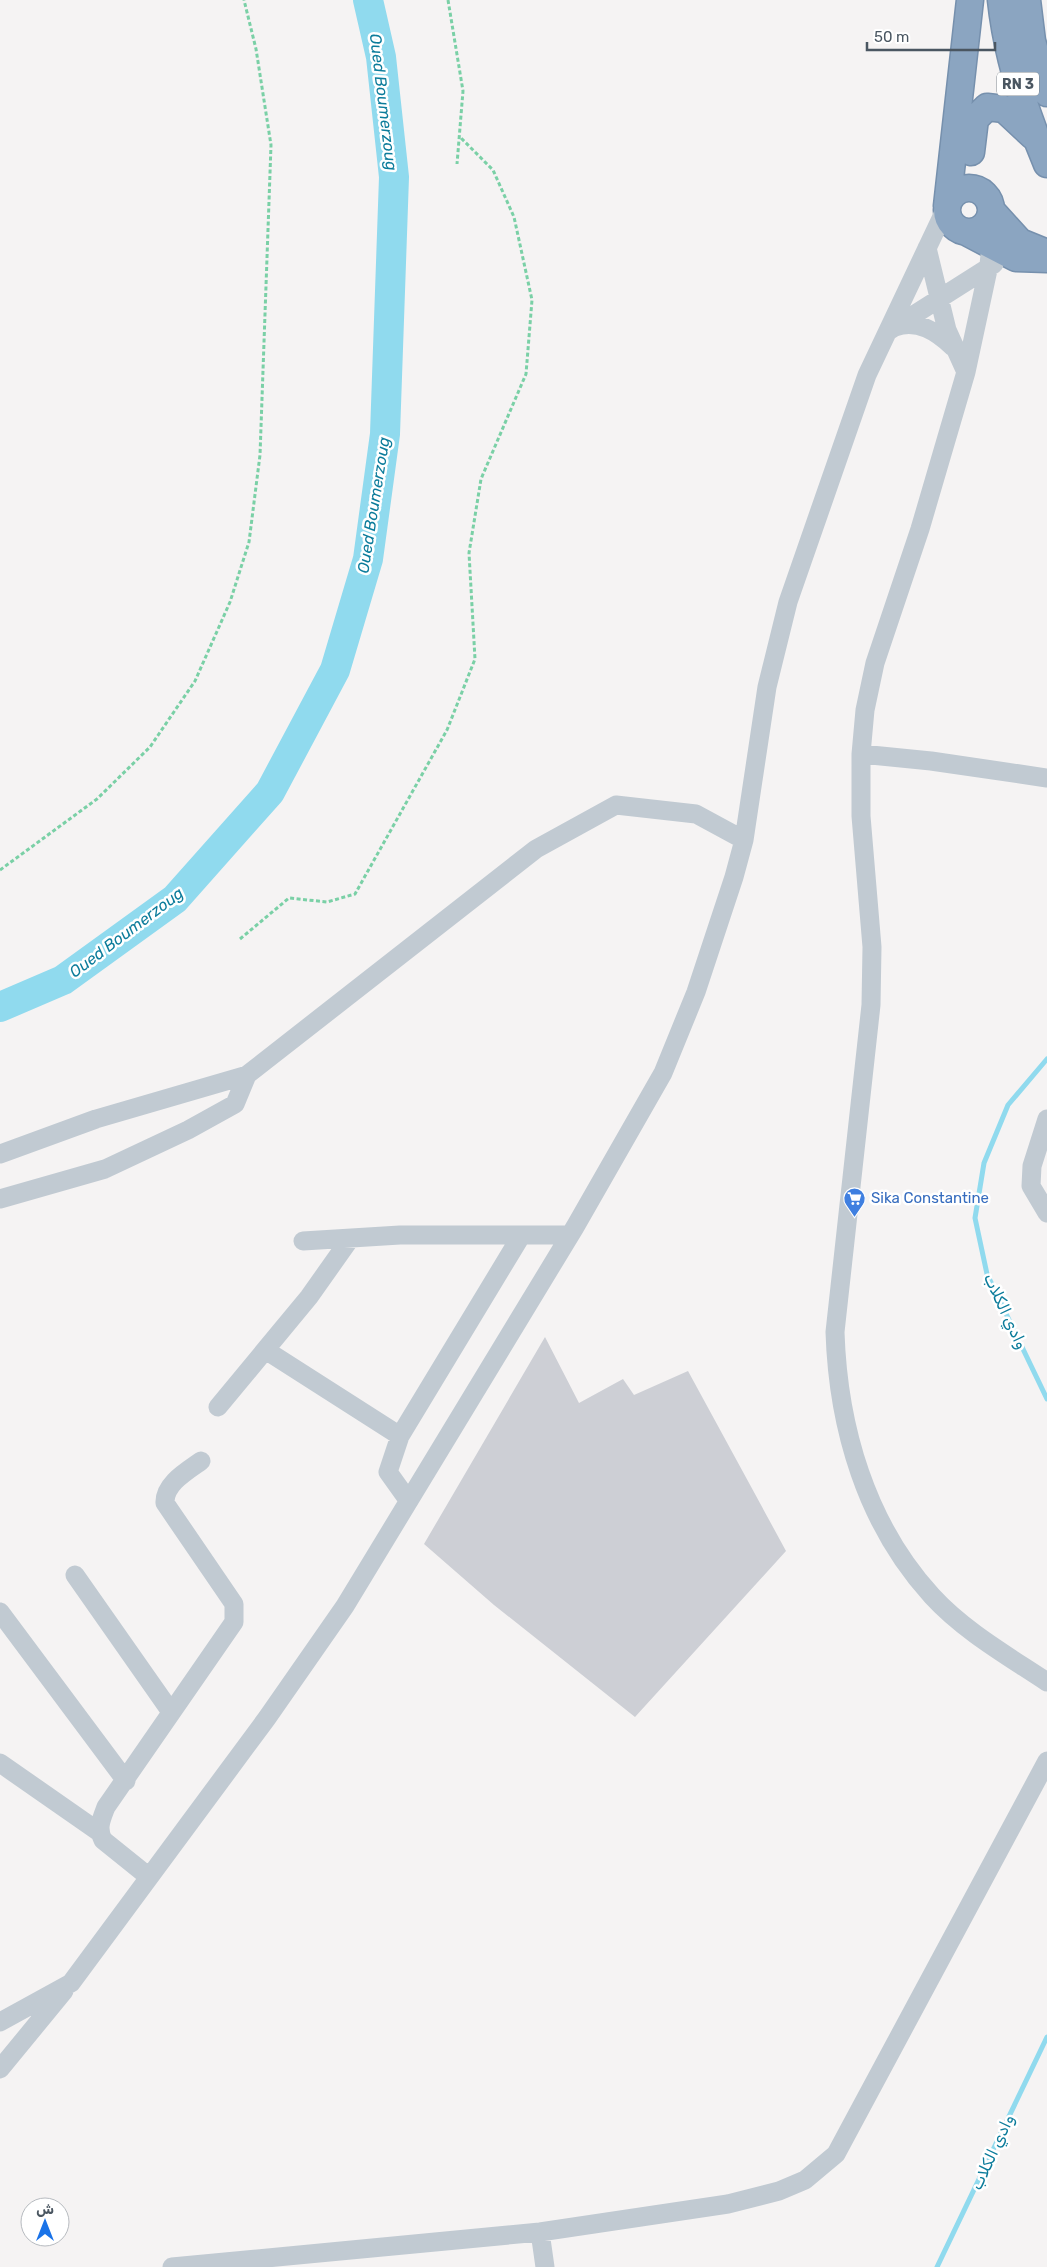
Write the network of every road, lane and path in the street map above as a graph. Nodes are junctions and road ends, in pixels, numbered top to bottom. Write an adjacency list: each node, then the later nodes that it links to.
1 (244, 0): 26 (path)
2 (448, 0): 7 (path)
3 (970, 0): 12 (highway)
4 (1001, 0): 8 (highway, RN 3)
5 (1028, 0): 6 (highway, RN 3)
6 (1047, 93)
7 (460, 136): 9 (path); 27 (path)
8 (1036, 138): 10 (highway, RN 3); 11 (highway)
9 (457, 164)
10 (1047, 164)
11 (967, 188): 12 (highway); 13 (highway)
12 (947, 206): 14 (highway); 15 (street)
13 (991, 210): 14 (highway); 16 (highway); 17 (street)
14 (968, 232): 17 (highway)
15 (928, 248): 19 (street); 20 (street)
16 (1047, 253)
17 (990, 255): 18 (highway); 19 (street); 22 (street)
18 (1047, 259)
19 (940, 299): 20 (street); 21 (street)
20 (890, 330): 21 (street); 25 (street)
21 (956, 350): 22 (street)
22 (966, 372): 23 (street)
23 (861, 754): 24 (street); 44 (street)
24 (1047, 778)
25 (744, 840): 28 (street); 34 (street)
26 (0, 870)
27 (240, 939)
28 (247, 1075): 30 (street); 31 (street)
29 (1047, 1119): 32 (street)
30 (0, 1154)
31 (0, 1199)
32 (1047, 1213)
33 (521, 1236): 34 (street); 35 (street); 39 (street)
34 (570, 1236): 41 (street)
35 (350, 1239): 36 (street); 37 (street)
36 (303, 1241)
37 (267, 1351): 38 (street); 39 (street)
38 (218, 1406)
39 (400, 1436): 41 (street)
40 (202, 1461): 45 (street)
41 (408, 1500): 50 (street)
42 (75, 1575): 45 (street)
43 (0, 1612): 48 (street)
44 (1047, 1682)
45 (171, 1712): 48 (street)
46 (1047, 1761): 54 (street)
47 (0, 1763): 49 (street)
48 (126, 1781): 49 (street)
49 (99, 1832): 50 (street)
50 (149, 1877): 51 (street)
51 (71, 1983): 52 (street); 53 (street)
52 (0, 2022)
53 (0, 2070)
54 (540, 2232): 55 (street); 56 (street)
55 (172, 2267)
56 (546, 2267)

